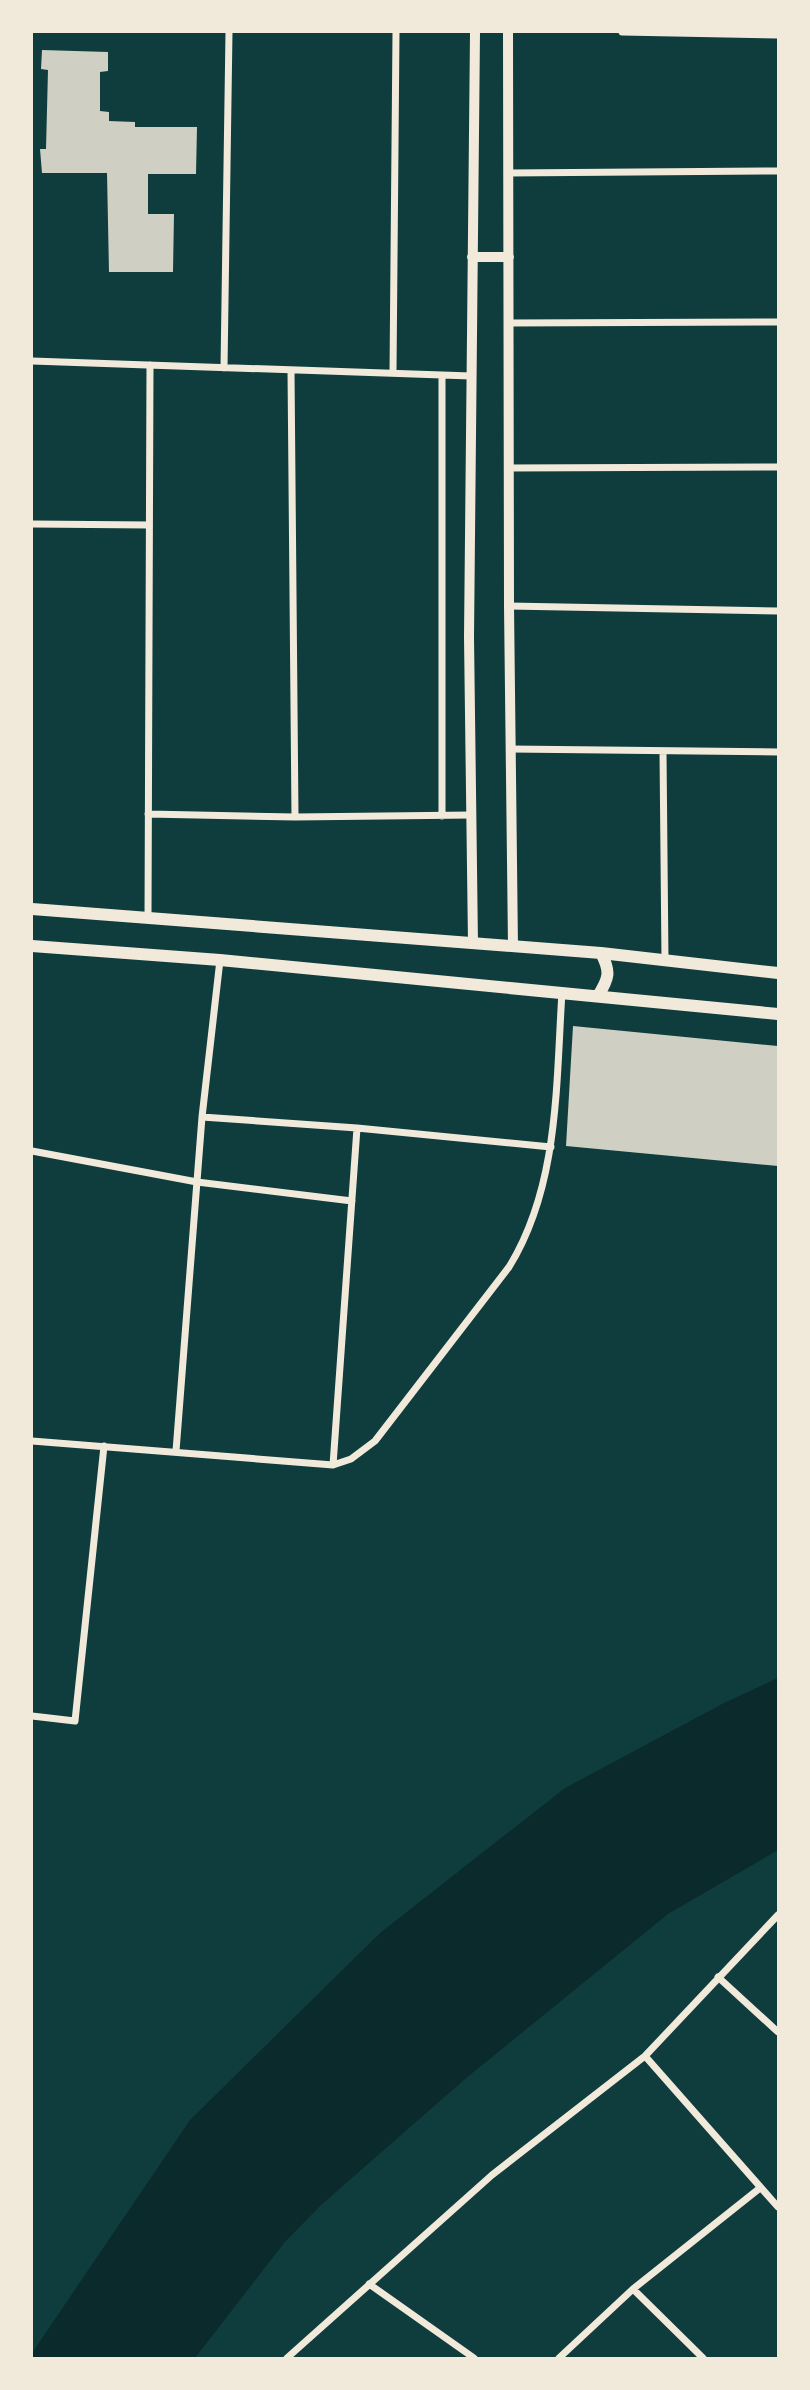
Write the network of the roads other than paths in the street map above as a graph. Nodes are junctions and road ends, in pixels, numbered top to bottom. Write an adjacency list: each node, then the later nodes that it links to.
1 (229, 32): 16 (street)
2 (396, 32): 18 (street)
3 (475, 32): 10 (street)
4 (508, 32): 9 (street)
5 (622, 32): 6 (street)
6 (730, 33): 7 (street)
7 (779, 35)
8 (779, 171): 9 (street)
9 (508, 173): 11 (street)
10 (472, 257): 11 (street); 20 (street)
11 (509, 257): 13 (street)
12 (779, 322): 13 (street)
13 (509, 323): 22 (street)
14 (32, 361): 15 (street)
15 (150, 365): 16 (street); 24 (street)
16 (224, 368): 17 (street)
17 (291, 370): 18 (street); 33 (street)
18 (393, 373): 19 (street)
19 (442, 374): 20 (street); 31 (street)
20 (471, 376): 32 (street)
21 (779, 467): 22 (street)
22 (509, 468): 25 (street)
23 (32, 524): 24 (street)
24 (149, 525): 30 (street)
25 (509, 606): 26 (street); 27 (street)
26 (779, 611)
27 (511, 749): 28 (street); 38 (street)
28 (663, 751): 29 (street); 41 (street)
29 (779, 752)
30 (148, 814): 33 (street); 35 (street)
31 (442, 816): 32 (street); 33 (street)
32 (471, 816): 36 (street)
33 (295, 817)
34 (32, 909): 35 (main road)
35 (148, 918): 36 (main road)
36 (473, 944): 38 (main road)
37 (32, 946): 40 (main road)
38 (513, 947): 39 (main road)
39 (601, 953): 41 (main road); 44 (main road)
40 (220, 960): 43 (main road); 46 (street)
41 (665, 960): 42 (main road)
42 (779, 973)
43 (562, 992): 44 (main road); 48 (street)
44 (598, 996): 45 (main road)
45 (779, 1014)
46 (202, 1116): 47 (street); 50 (street)
47 (356, 1128): 48 (street); 51 (street)
48 (551, 1147): 55 (street)
49 (32, 1151): 50 (street)
50 (197, 1182): 51 (street); 54 (street)
51 (352, 1201): 55 (street)
52 (32, 1441): 53 (street)
53 (104, 1446): 54 (street); 56 (street)
54 (176, 1451): 55 (street)
55 (333, 1465)
56 (32, 1716)
57 (779, 1915): 58 (street)
58 (718, 1977): 59 (street); 60 (street)
59 (779, 2032)
60 (645, 2056): 61 (street); 63 (street)
61 (760, 2188): 62 (street); 64 (street)
62 (779, 2207)
63 (369, 2284): 65 (street); 66 (street)
64 (633, 2289): 67 (street); 68 (street)
65 (287, 2358)
66 (474, 2358)
67 (559, 2358)
68 (703, 2358)

